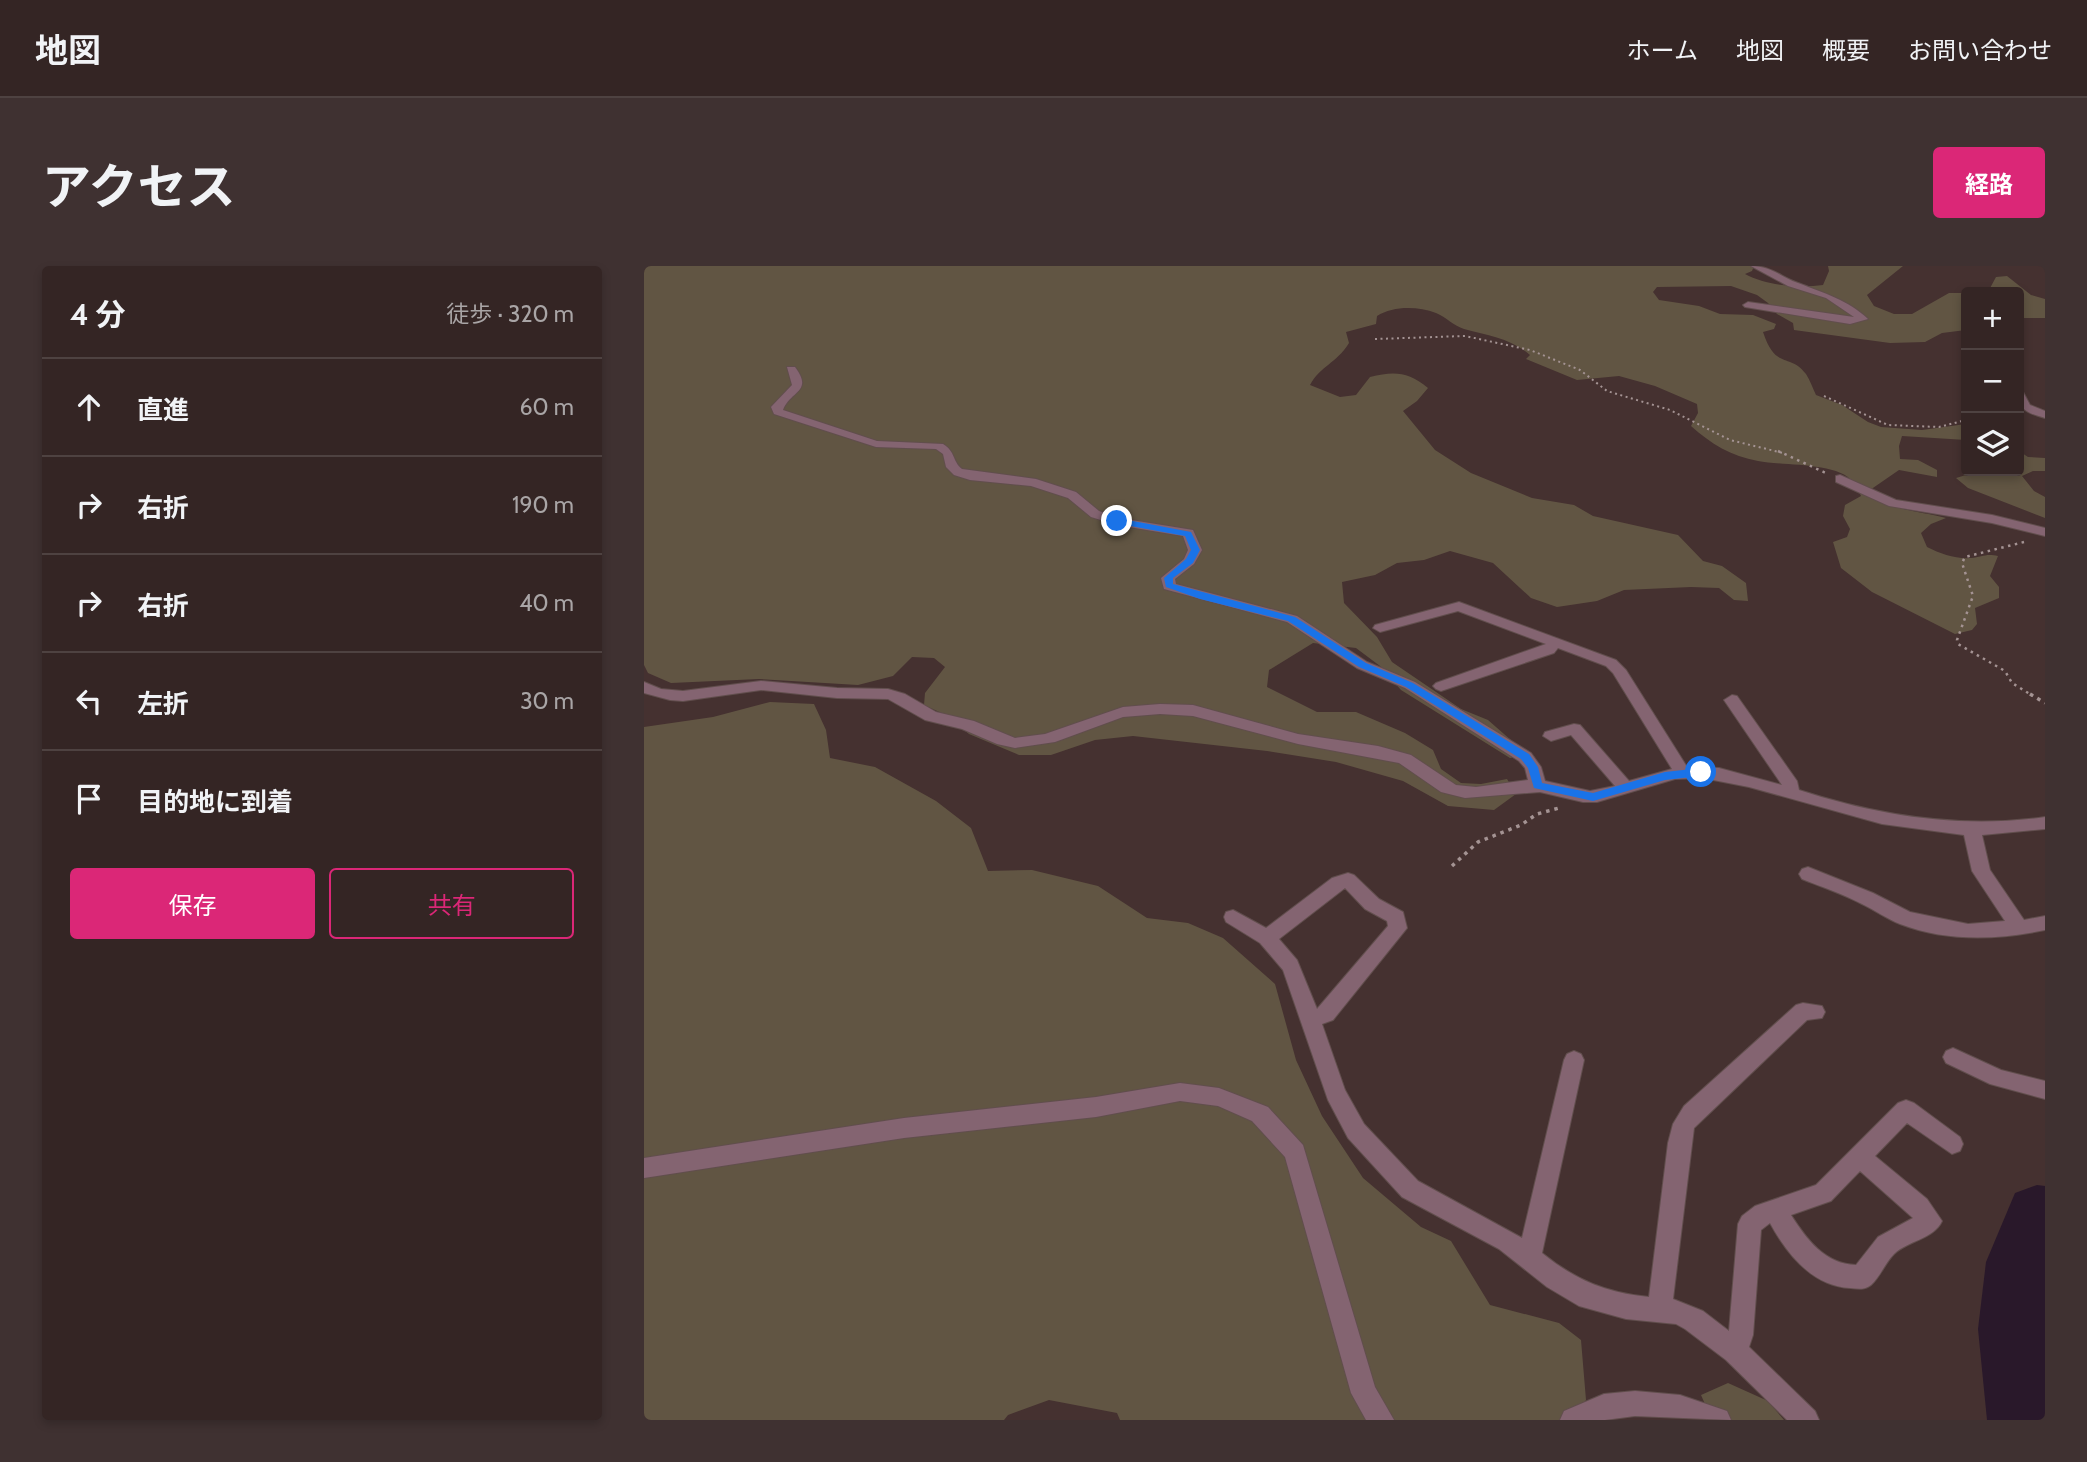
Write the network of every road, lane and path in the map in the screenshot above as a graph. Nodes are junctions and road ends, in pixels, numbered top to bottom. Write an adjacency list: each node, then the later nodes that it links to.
1 (1756, 266): 2 (street)
2 (1748, 305)
3 (1375, 338): 9 (path)
4 (791, 369): 20 (street)
5 (1824, 396): 8 (path)
6 (2024, 403): 7 (street)
7 (2045, 415)
8 (1961, 421)
9 (1840, 479): 10 (street)
10 (2045, 532)
11 (2033, 541): 17 (path)
12 (1380, 628): 13 (street)
13 (1555, 643): 14 (street); 19 (street)
14 (1441, 686)
15 (644, 687): 20 (street)
16 (1732, 700): 22 (street)
17 (2045, 703)
18 (1551, 736): 21 (street)
19 (1682, 772): 21 (street); 22 (street)
20 (1538, 785): 23 (street)
21 (1626, 788): 23 (street)
22 (1791, 794): 25 (street)
23 (1593, 797): 26 (path)
24 (2045, 823): 25 (street)
25 (1972, 830): 30 (street)
26 (1452, 866)
27 (1808, 874): 30 (street)
28 (1233, 916): 31 (street)
29 (2045, 923): 30 (street)
30 (2019, 929)
31 (1267, 938): 33 (street); 33 (street)
32 (1815, 1012): 42 (street)
33 (1311, 1020): 41 (street)
34 (1953, 1057): 36 (street)
35 (1574, 1060): 41 (street)
36 (2045, 1090)
37 (1952, 1144): 38 (street)
38 (1859, 1157): 40 (street); 40 (street)
39 (644, 1168): 45 (street)
40 (1776, 1209): 43 (street)
41 (1529, 1256): 42 (street)
42 (1662, 1309): 43 (street)
43 (1735, 1351): 47 (street)
44 (1577, 1419): 46 (street)
45 (1381, 1420)
46 (1718, 1420)
47 (1807, 1420)

